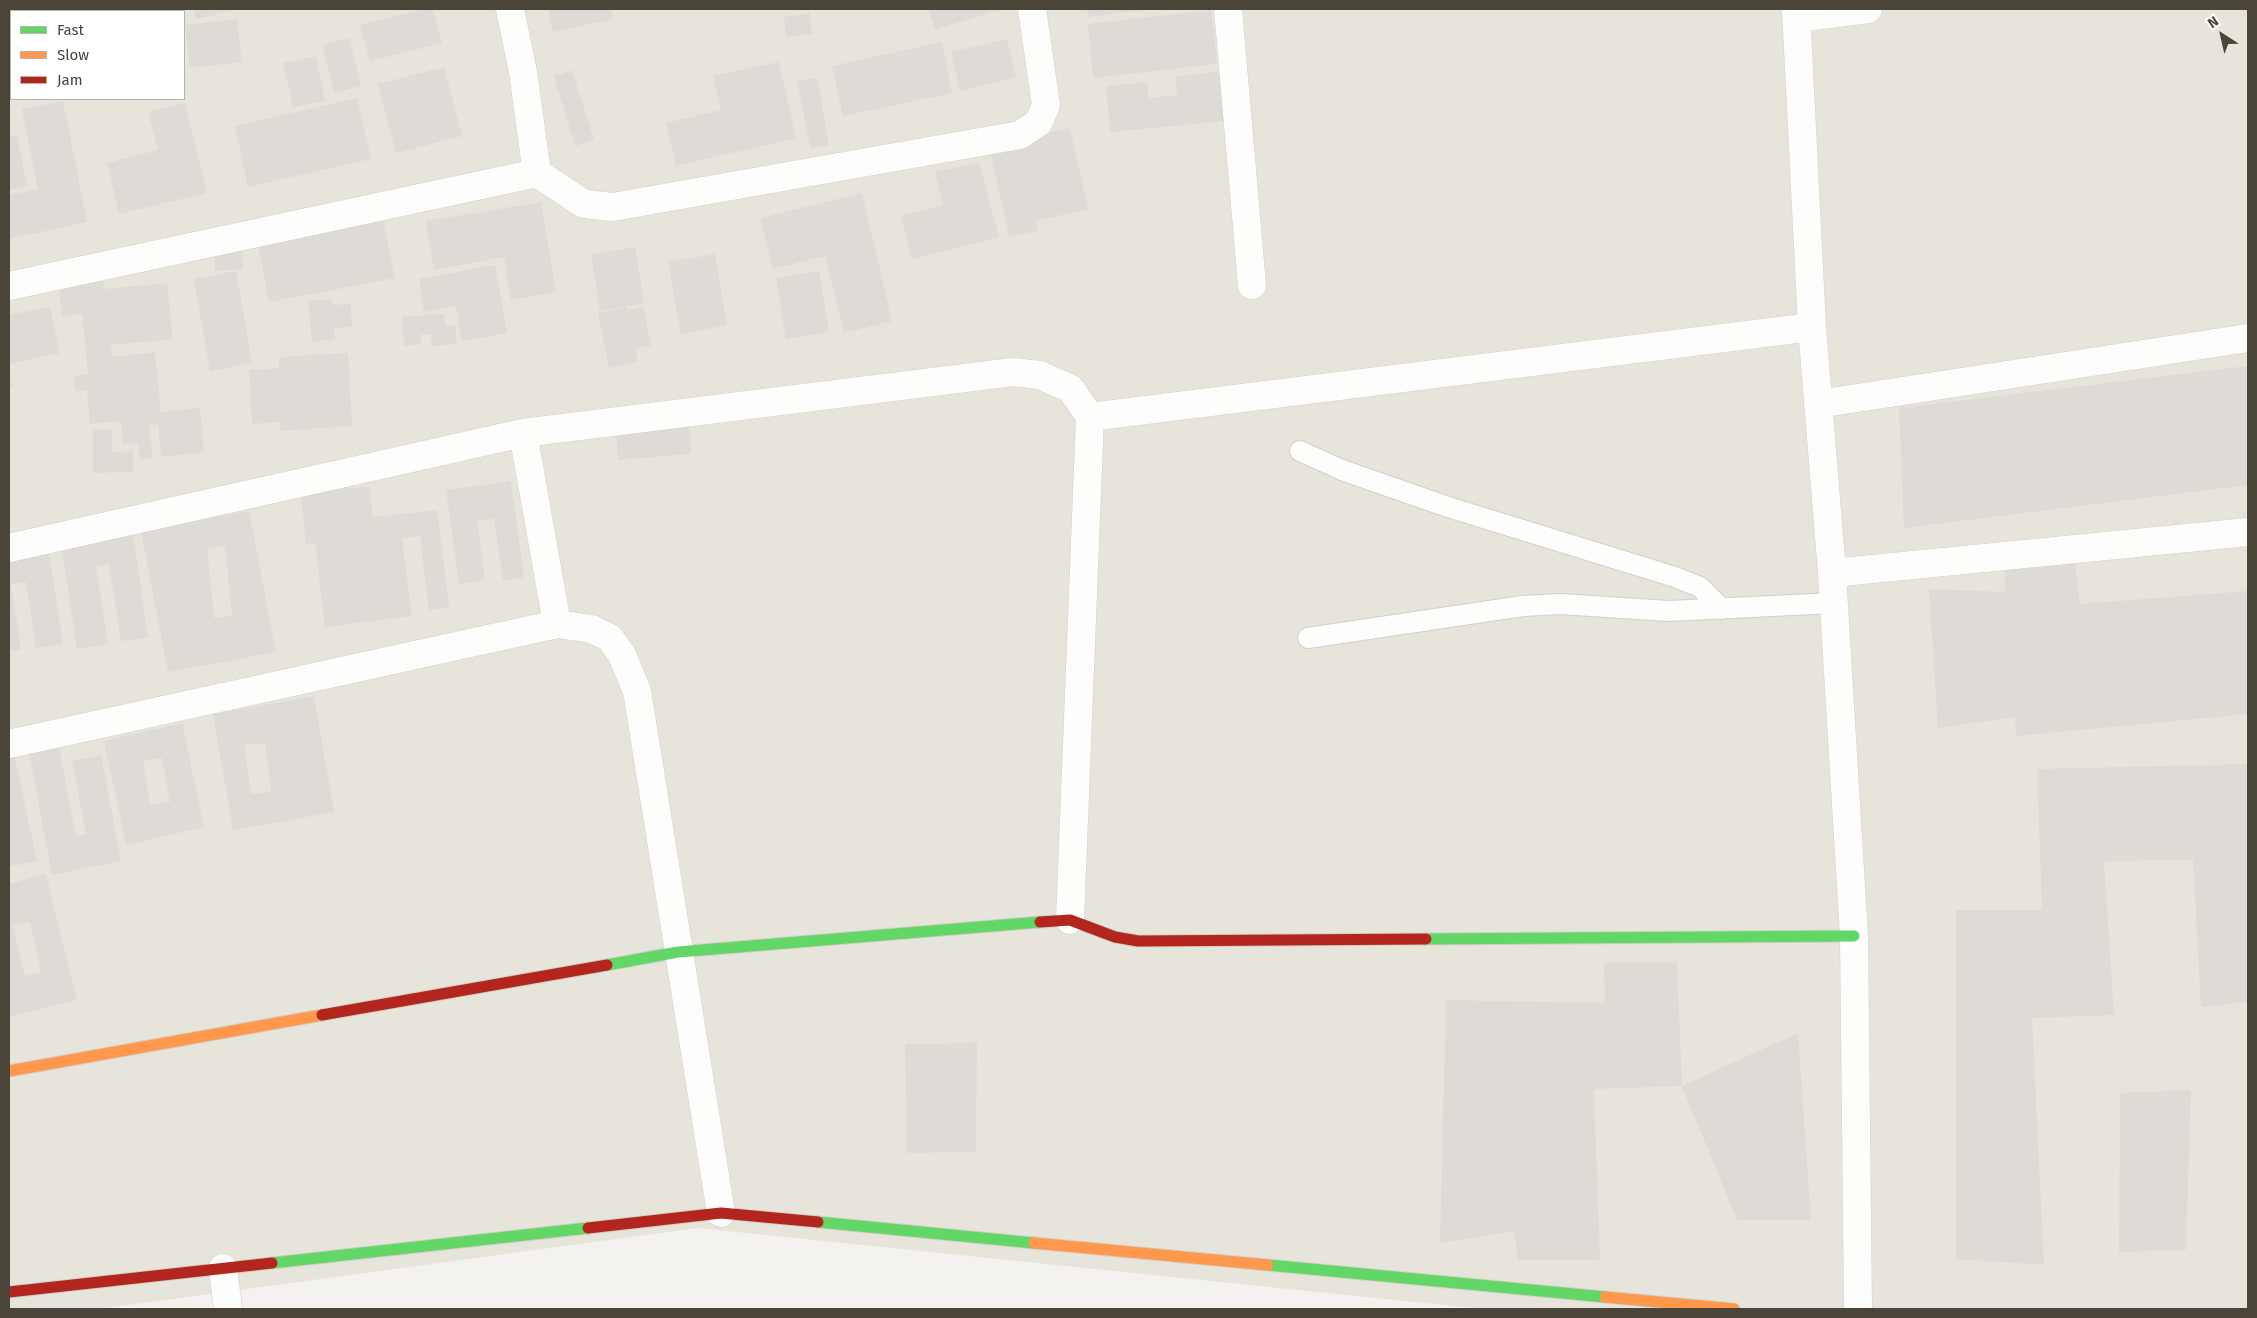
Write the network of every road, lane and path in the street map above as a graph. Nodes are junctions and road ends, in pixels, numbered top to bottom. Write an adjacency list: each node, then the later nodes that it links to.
1 (510, 9): 6 (street)
2 (1032, 9): 6 (street)
3 (1228, 9): 7 (street)
4 (1868, 9): 5 (street)
5 (1797, 14): 9 (street)
6 (537, 173): 8 (street)
7 (1252, 285)
8 (9, 286)
9 (1812, 326): 11 (street); 12 (street)
10 (2248, 338): 11 (street)
11 (1818, 404): 17 (street)
12 (1090, 417): 13 (street); 23 (street)
13 (523, 433): 16 (street); 20 (street)
14 (1300, 451): 19 (lane)
15 (2248, 532): 17 (street)
16 (9, 548)
17 (1832, 573): 18 (street)
18 (1834, 603): 19 (lane); 24 (street)
19 (1722, 609): 21 (lane)
20 (557, 624): 22 (street); 25 (street)
21 (1308, 638)
22 (9, 744)
23 (1070, 920): 24 (street); 25 (street)
24 (1854, 936): 32 (street)
25 (678, 952): 26 (street); 27 (street)
26 (9, 1071)
27 (721, 1213): 28 (street); 31 (street)
28 (223, 1268): 29 (street); 30 (street)
29 (9, 1292)
30 (228, 1309)
31 (1734, 1309)
32 (1858, 1309)

